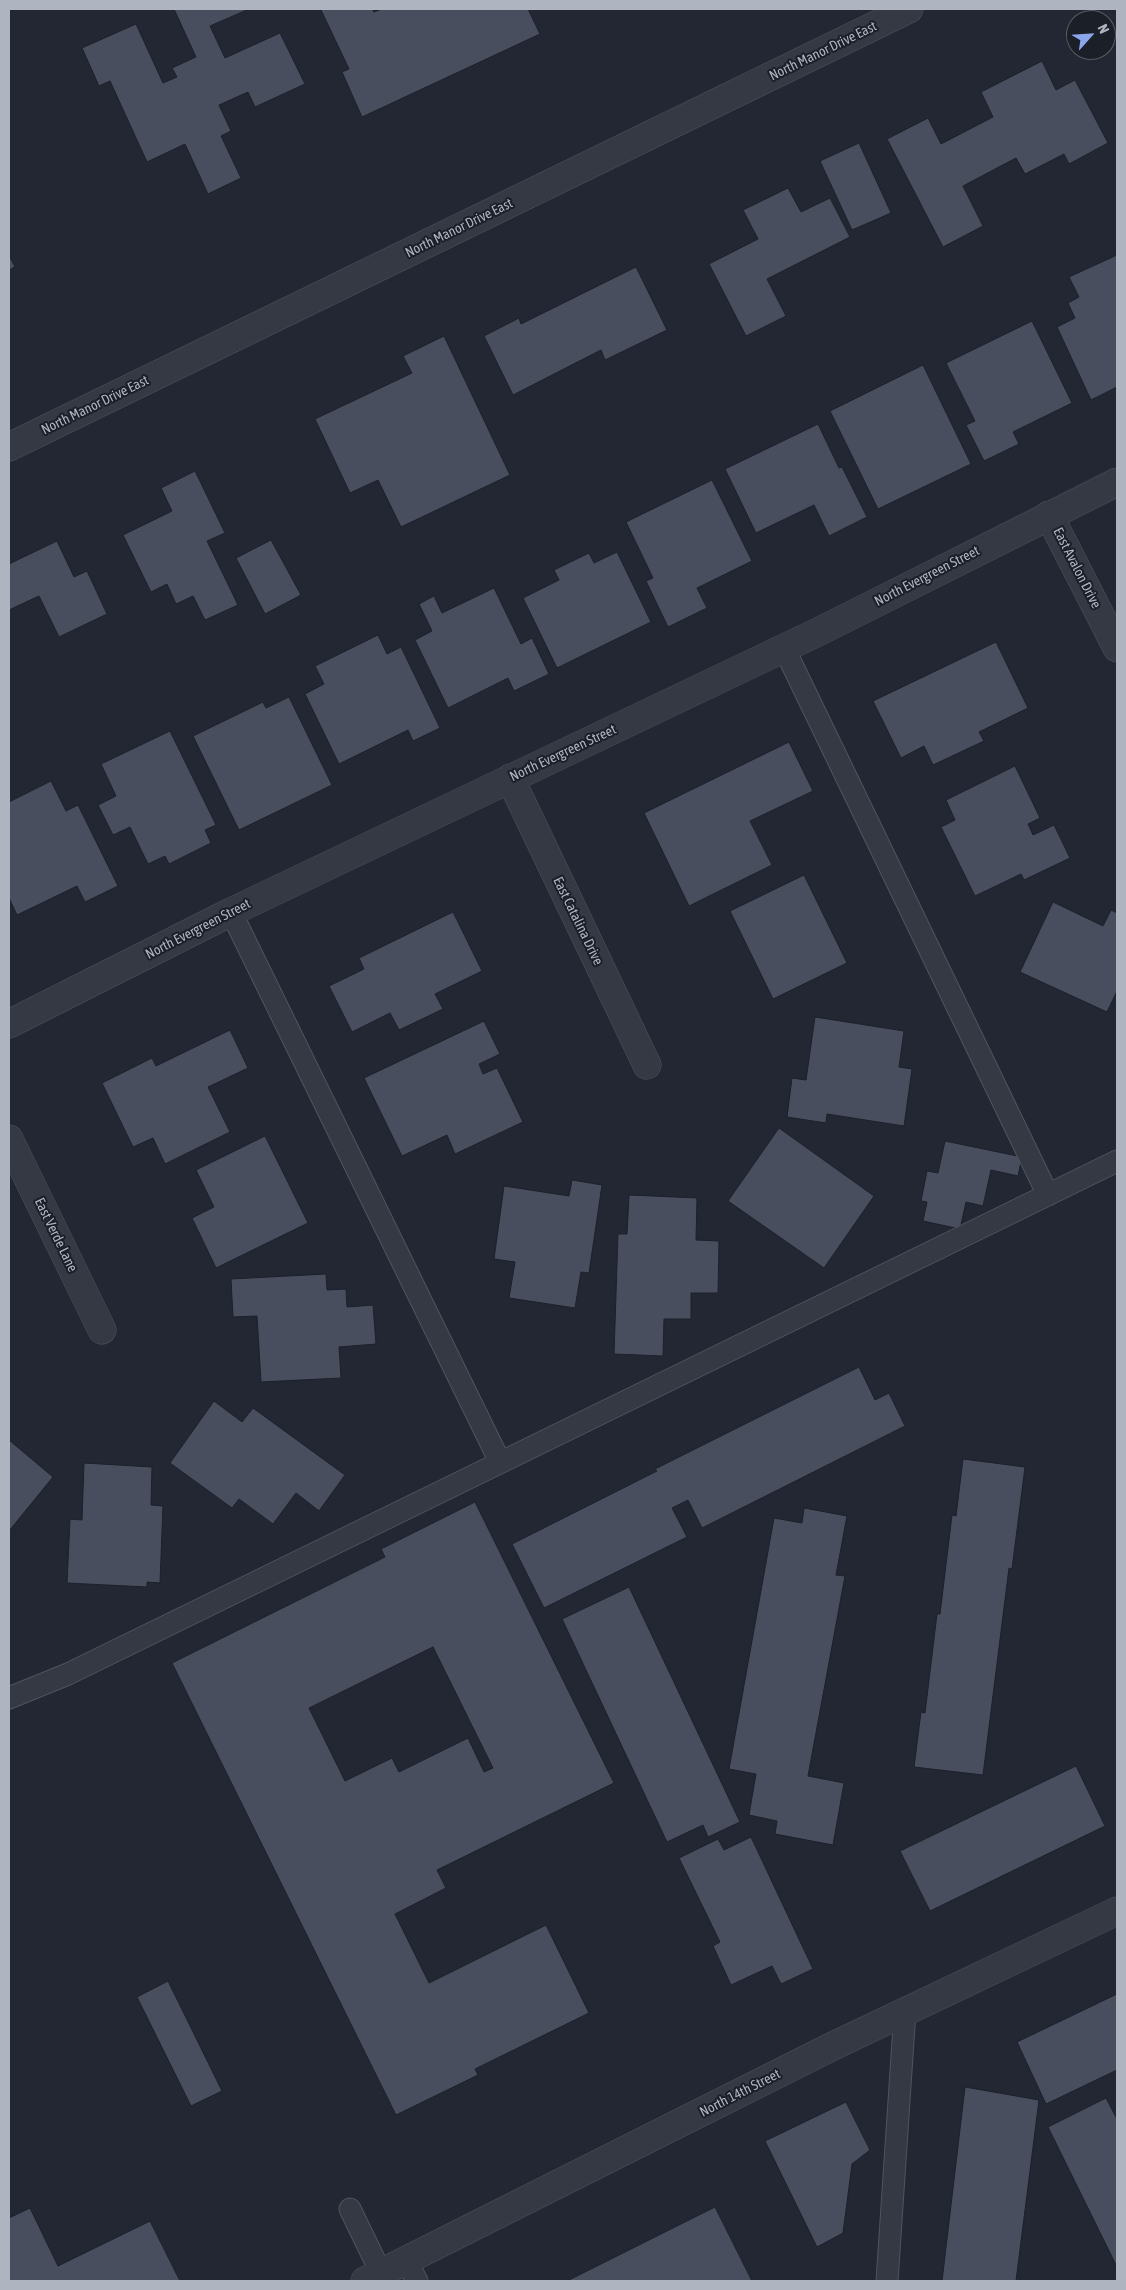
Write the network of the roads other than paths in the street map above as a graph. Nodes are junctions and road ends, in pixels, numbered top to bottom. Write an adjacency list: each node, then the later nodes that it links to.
1 (909, 9): 2 (street, North Manor Drive East)
2 (9, 447)
3 (1117, 482): 4 (street, North Evergreen Street)
4 (1049, 515): 5 (street, North Evergreen Street); 6 (street, East Avalon Drive)
5 (784, 648): 7 (street, North Evergreen Street); 13 (lane)
6 (1117, 648)
7 (510, 778): 8 (street, North Evergreen Street); 10 (street, East Catalina Drive)
8 (231, 912): 9 (street, North Evergreen Street); 15 (lane)
9 (9, 1024)
10 (647, 1065)
11 (9, 1139): 14 (street, East Verde Lane)
12 (1117, 1161): 13 (lane)
13 (1048, 1196): 15 (lane)
14 (102, 1330)
15 (500, 1462): 16 (lane)
16 (9, 1698)
17 (1117, 1911): 18 (street, North 14th Street)
18 (905, 2011): 20 (street, North 14th Street); 22 (lane)
19 (350, 2209): 21 (lane)
20 (411, 2271): 21 (street, North 14th Street)
21 (373, 2277)
22 (887, 2281)

